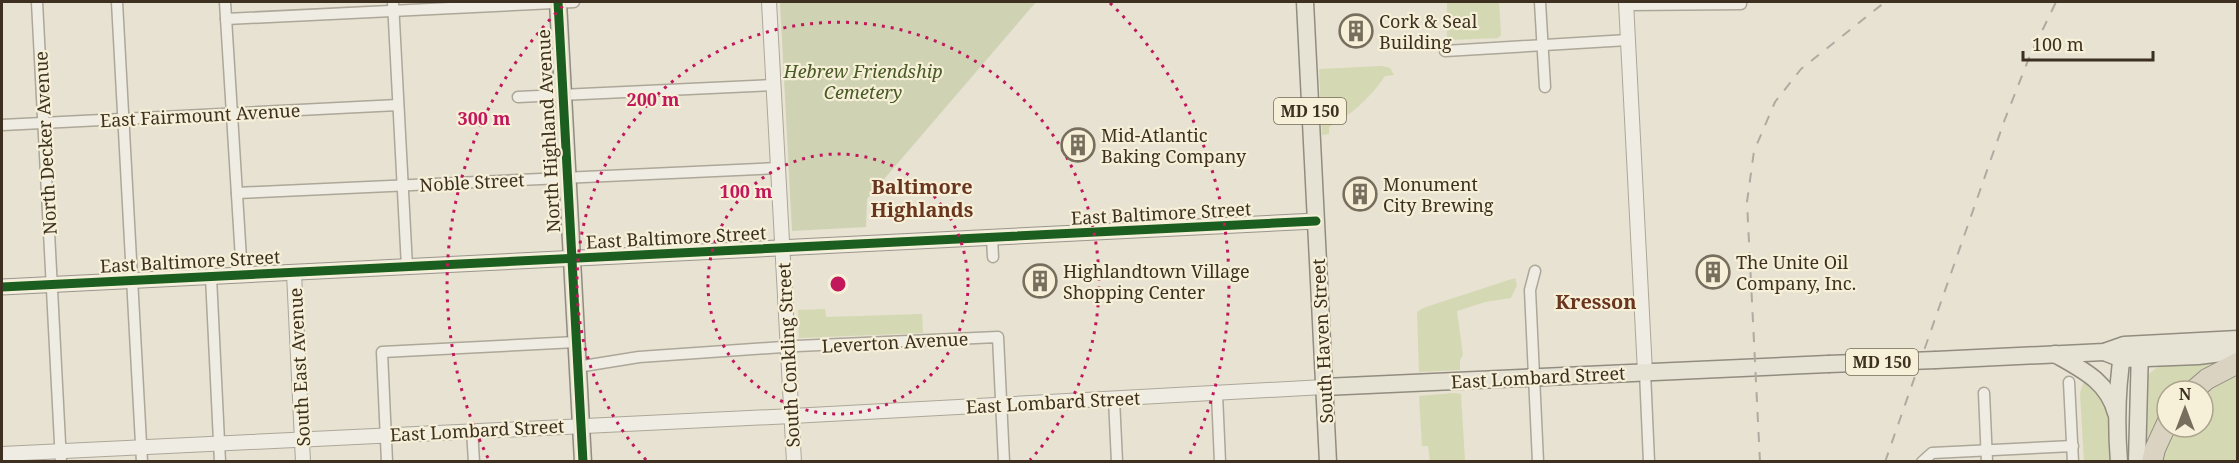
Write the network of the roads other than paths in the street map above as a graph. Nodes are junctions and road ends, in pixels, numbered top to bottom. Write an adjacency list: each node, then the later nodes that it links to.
1 (37, 2): 22 (street, North Decker Avenue)
2 (117, 2): 21 (street)
3 (225, 2): 11 (street)
4 (564, 2): 10 (street); 17 (main road, North Highland Avenue)
5 (770, 2): 15 (street, South Conkling Street)
6 (1305, 2): 28 (main road, MD 150)
7 (1540, 2): 13 (street)
8 (1626, 3): 9 (street); 12 (street)
9 (1741, 4)
10 (393, 6): 11 (street); 19 (street)
11 (226, 19): 20 (street)
12 (1628, 40): 13 (street); 49 (street)
13 (1542, 46): 14 (street); 16 (street)
14 (1445, 51)
15 (774, 85): 17 (street); 24 (street, South Conkling Street)
16 (1545, 87)
17 (562, 94): 18 (street); 25 (main road, North Highland Avenue)
18 (518, 97)
19 (398, 105): 20 (street, East Fairmount Avenue); 26 (street)
20 (232, 113): 21 (street, East Fairmount Avenue); 27 (street)
21 (123, 118): 22 (street, East Fairmount Avenue); 38 (street)
22 (44, 123): 23 (street, East Fairmount Avenue); 39 (street, North Decker Avenue)
23 (2, 125)
24 (778, 168): 25 (street, Noble Street); 30 (street, South Conkling Street)
25 (567, 178): 26 (street, Noble Street); 32 (main road, North Highland Avenue)
26 (403, 185): 27 (street, Noble Street); 33 (street)
27 (237, 193): 36 (street)
28 (1316, 221): 29 (main road, East Baltimore Street); 53 (main road, South Haven Street / MD 150)
29 (992, 238): 30 (main road, East Baltimore Street); 31 (street)
30 (783, 248): 32 (main road, East Baltimore Street); 43 (street, South Conkling Street)
31 (993, 257)
32 (572, 259): 33 (main road, East Baltimore Street); 42 (main road, North Highland Avenue)
33 (407, 267): 35 (main road, East Baltimore Street)
34 (1535, 271): 50 (street)
35 (294, 273): 36 (main road, East Baltimore Street); 63 (street, South East Avenue)
36 (242, 275): 37 (main road, East Baltimore Street)
37 (211, 277): 38 (main road, East Baltimore Street); 65 (street)
38 (132, 281): 39 (main road, East Baltimore Street); 66 (street)
39 (52, 285): 40 (main road, East Baltimore Street); 69 (street, North Decker Avenue)
40 (2, 287)
41 (2238, 339): 45 (main road, East Lombard Street)
42 (576, 342): 48 (main road, North Highland Avenue); 62 (street)
43 (788, 348): 48 (street, Leverton Avenue); 57 (street, Leverton Avenue); 58 (street, South Conkling Street)
44 (2238, 351): 45 (main road, East Lombard Street)
45 (2131, 352): 46 (main road, East Lombard Street / MD 150); 59 (main road); 87 (main road)
46 (2048, 354): 49 (main road, East Lombard Street / MD 150, bridge); 59 (main road)
47 (2238, 363): 51 (highway)
48 (578, 367): 60 (main road, North Highland Avenue)
49 (1645, 372): 50 (main road, East Lombard Street / MD 150); 83 (street)
50 (1533, 377): 53 (main road, East Lombard Street / MD 150); 82 (street)
51 (2207, 379)
52 (2069, 382): 67 (street)
53 (1324, 387): 55 (street, East Lombard Street); 81 (main road, South Haven Street)
54 (1984, 393): 70 (street)
55 (1217, 394): 56 (street, East Lombard Street); 80 (street)
56 (1114, 399): 57 (street, East Lombard Street); 79 (street)
57 (1001, 405): 58 (street, East Lombard Street); 78 (street)
58 (792, 416): 60 (street, East Lombard Street); 77 (street, South Conkling Street)
59 (2118, 422): 86 (main road)
60 (581, 425): 61 (street, East Lombard Street); 76 (main road, North Highland Avenue)
61 (472, 430): 62 (street, East Lombard Street); 75 (street)
62 (386, 435): 63 (street, East Lombard Street); 74 (street)
63 (302, 439): 65 (street, East Lombard Street); 73 (street, South East Avenue)
64 (2160, 439): 88 (highway)
65 (219, 443): 66 (street, East Lombard Street); 72 (street)
66 (141, 447): 69 (street, East Lombard Street); 71 (street)
67 (2073, 447): 70 (street); 85 (street)
68 (2, 454): 69 (street, East Lombard Street)
69 (61, 456)
70 (1987, 456): 84 (street)
71 (142, 462)
72 (220, 462)
73 (303, 462)
74 (387, 462)
75 (474, 462)
76 (583, 462)
77 (794, 462)
78 (1004, 462)
79 (1117, 462)
80 (1220, 462)
81 (1328, 462)
82 (1538, 462)
83 (1649, 462)
84 (1922, 462)
85 (2073, 462)
86 (2119, 462)
87 (2137, 462)
88 (2152, 462)

